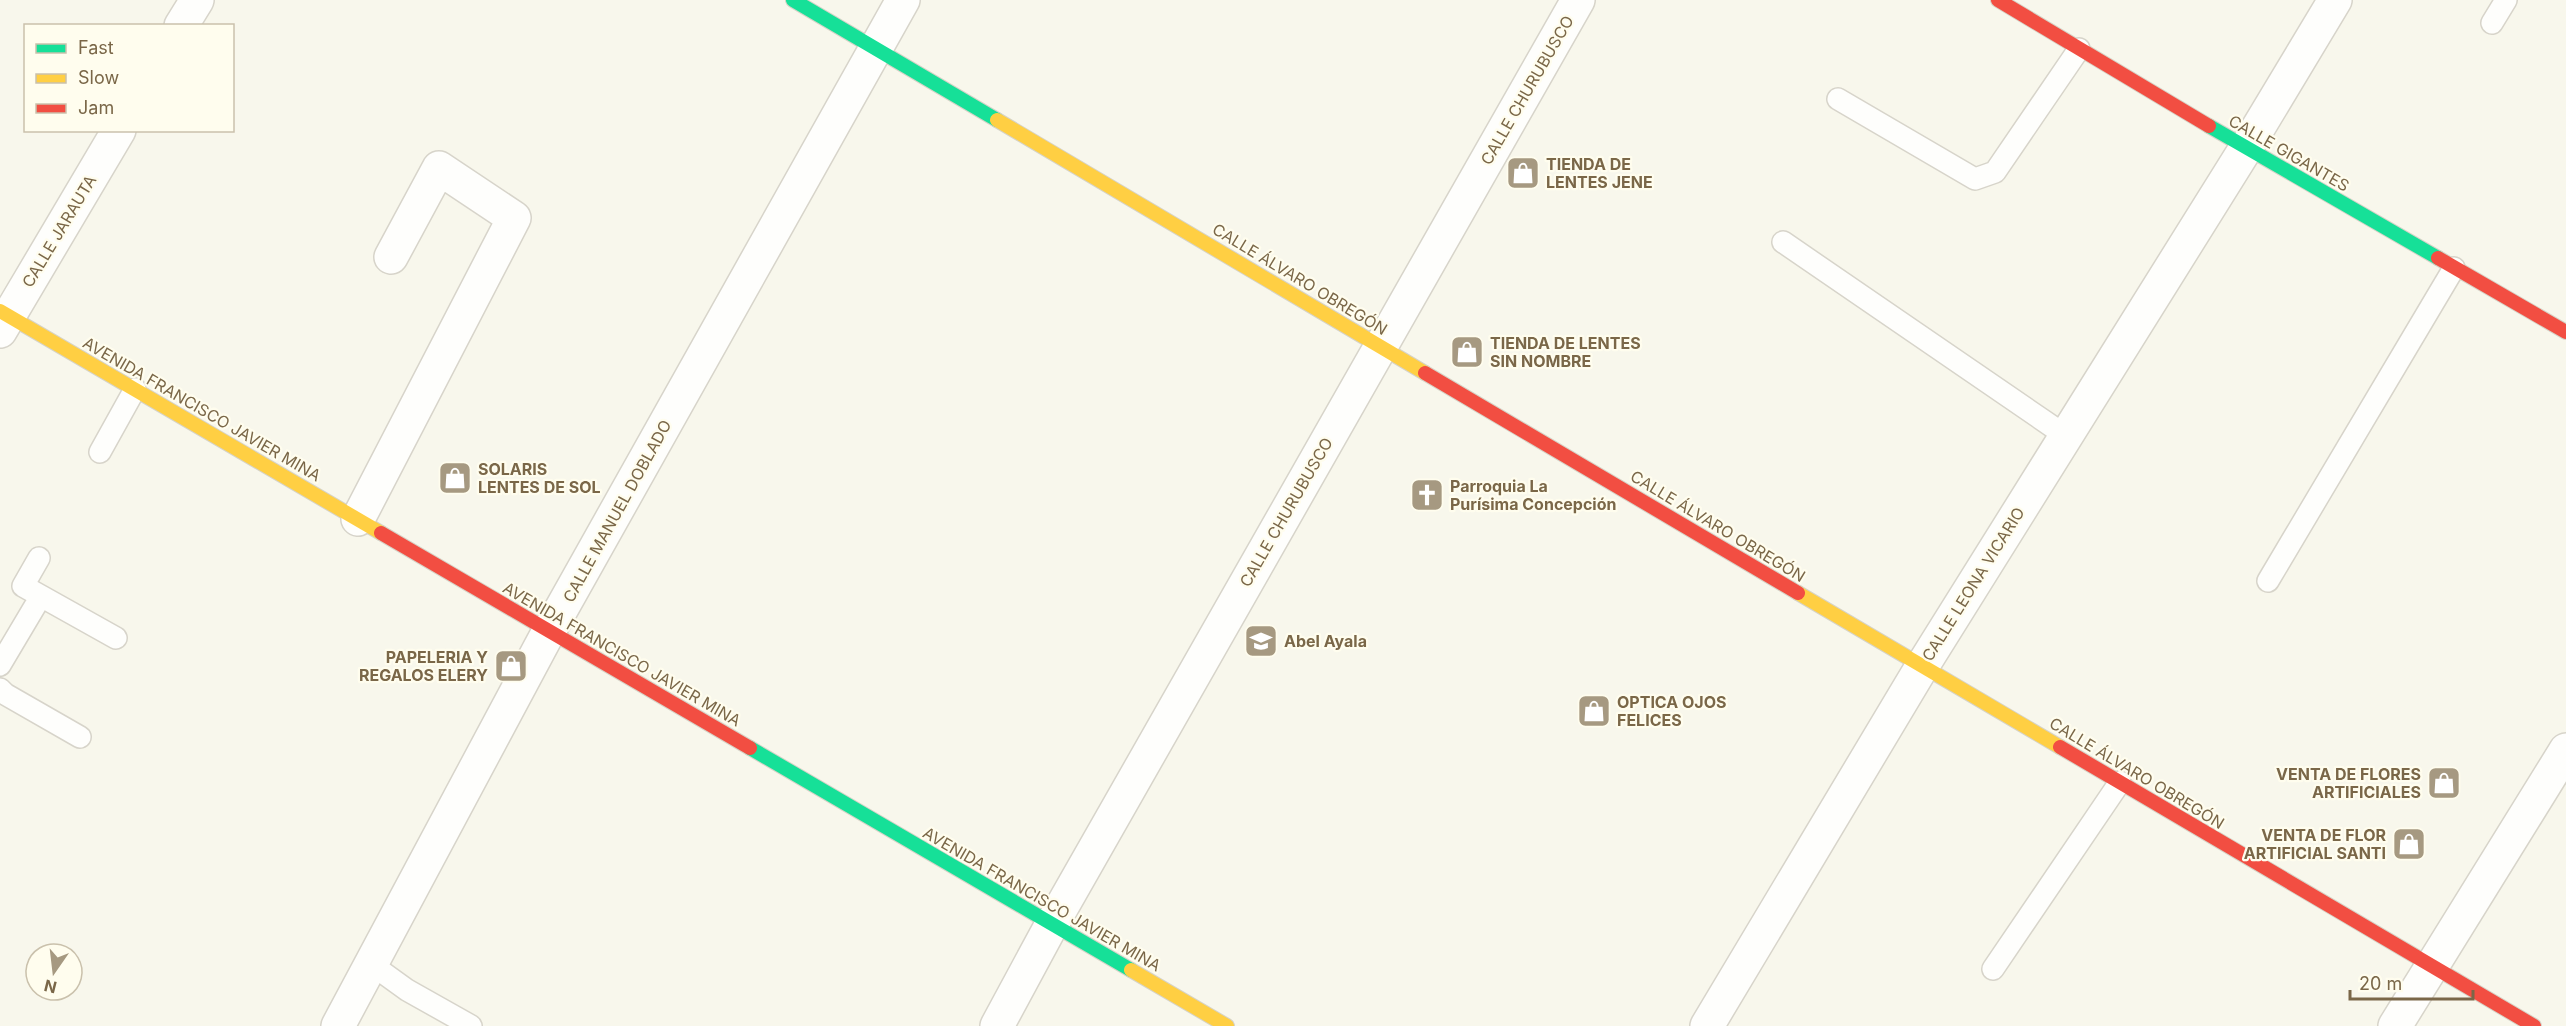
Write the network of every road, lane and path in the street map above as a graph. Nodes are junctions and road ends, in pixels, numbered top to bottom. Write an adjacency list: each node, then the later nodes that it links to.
1 (196, 0): 9 (street)
2 (793, 0): 10 (main road, CALLE ÁLVARO OBREGÓN)
3 (903, 0): 10 (street, CALLE MANUEL DOBLADO)
4 (1578, 0): 20 (street, CALLE CHURUBUSCO)
5 (1998, 0): 11 (main road, CALLE GIGANTES)
6 (2336, 0): 14 (street, CALLE LEONA VICARIO)
7 (2506, 0): 8 (lane)
8 (2492, 23)
9 (182, 24)
10 (876, 49): 20 (main road, CALLE ÁLVARO OBREGÓN); 28 (street, CALLE MANUEL DOBLADO)
11 (2079, 49): 12 (lane); 14 (main road, CALLE GIGANTES)
12 (1838, 99)
13 (118, 132): 18 (street, CALLE JARAUTA)
14 (2246, 147): 17 (main road, CALLE GIGANTES); 22 (street, CALLE LEONA VICARIO)
15 (1783, 242): 22 (lane)
16 (391, 257): 24 (street)
17 (2454, 268): 19 (main road, CALLE GIGANTES); 26 (lane)
18 (3, 319): 21 (main road, AVENIDA FRANCISCO JAVIER MINA)
19 (2566, 332)
20 (1380, 346): 31 (main road, CALLE ÁLVARO OBREGÓN); 36 (street, CALLE CHURUBUSCO)
21 (135, 389): 23 (lane); 24 (main road, AVENIDA FRANCISCO JAVIER MINA)
22 (2066, 436): 31 (street, CALLE LEONA VICARIO)
23 (100, 452)
24 (358, 519): 28 (main road, AVENIDA FRANCISCO JAVIER MINA)
25 (39, 558): 27 (lane)
26 (2268, 581)
27 (41, 596): 29 (lane); 30 (lane)
28 (549, 631): 36 (main road, AVENIDA FRANCISCO JAVIER MINA); 37 (street, CALLE MANUEL DOBLADO)
29 (116, 638)
30 (0, 665)
31 (1923, 665): 35 (main road, CALLE ÁLVARO OBREGÓN); 44 (street, CALLE LEONA VICARIO)
32 (0, 689): 33 (lane)
33 (80, 737)
34 (2566, 750): 38 (street)
35 (2120, 782): 38 (main road, CALLE ÁLVARO OBREGÓN); 39 (lane)
36 (1052, 924): 42 (street, CALLE CHURUBUSCO); 43 (main road, AVENIDA FRANCISCO JAVIER MINA)
37 (371, 964): 40 (street, CALLE MANUEL DOBLADO); 41 (lane)
38 (2432, 966): 45 (street); 46 (main road, CALLE ÁLVARO OBREGÓN)
39 (1993, 969)
40 (338, 1026)
41 (471, 1026)
42 (997, 1026)
43 (1227, 1026)
44 (1707, 1026)
45 (2395, 1026)
46 (2534, 1026)

